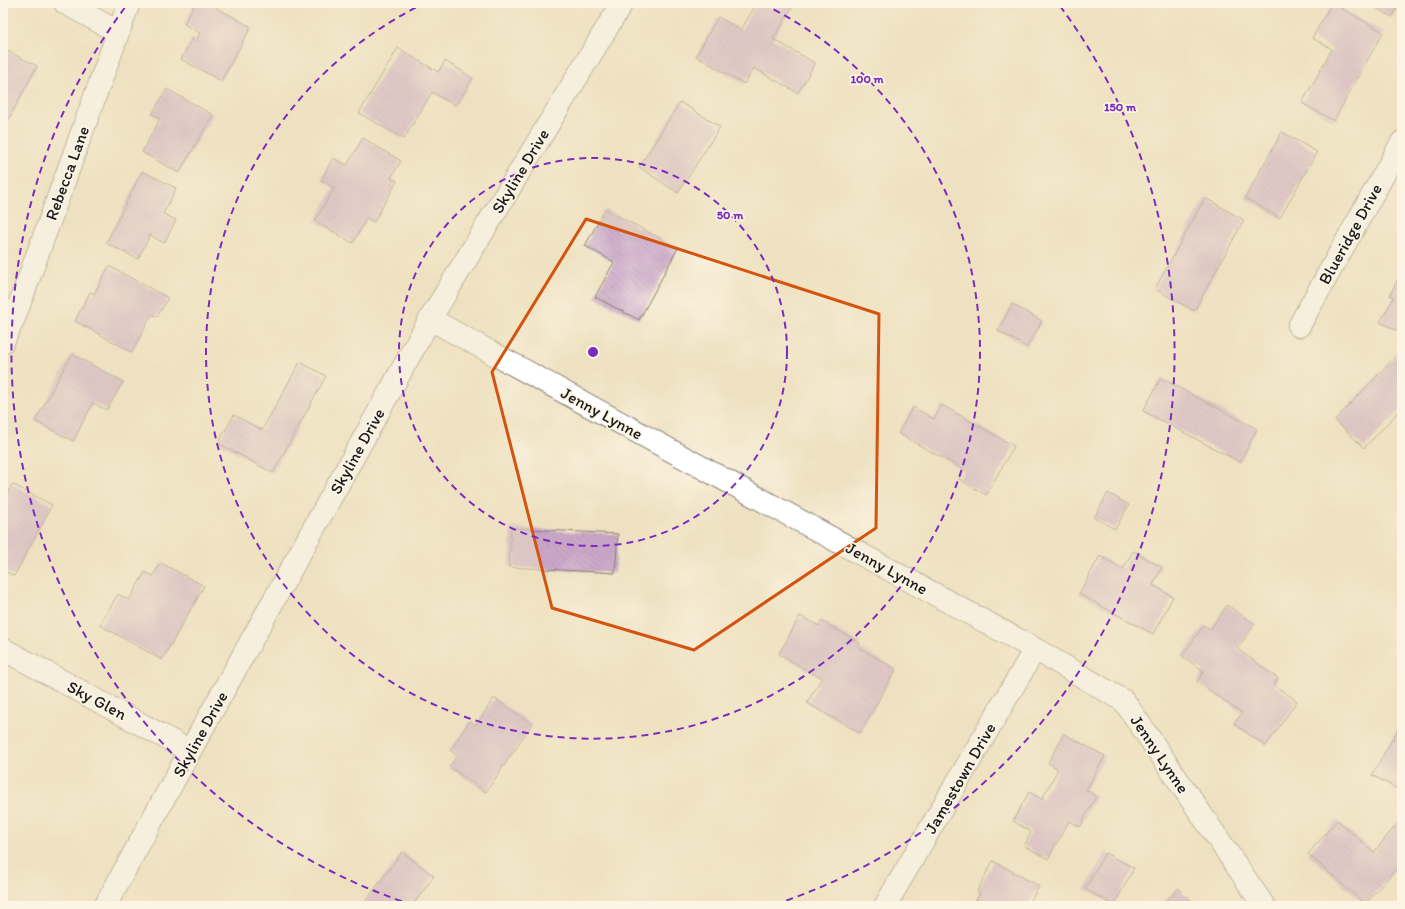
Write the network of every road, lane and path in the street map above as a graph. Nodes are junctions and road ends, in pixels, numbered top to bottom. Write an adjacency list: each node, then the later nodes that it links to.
1 (65, 3): 4 (street)
2 (129, 3): 4 (street, Rebecca Lane)
3 (622, 3): 7 (street, Skyline Drive)
4 (118, 32): 6 (street, Rebecca Lane)
5 (1402, 142): 8 (street, Blueridge Drive)
6 (9, 313): 9 (street, Rebecca Lane)
7 (430, 319): 11 (street, Jenny Lynne); 12 (street, Skyline Drive)
8 (1299, 326)
9 (3, 342)
10 (3, 649): 12 (street, Sky Glen)
11 (1035, 649): 14 (street, Jamestown Drive); 15 (street, Jenny Lynne)
12 (190, 751): 13 (street, Skyline Drive)
13 (105, 906)
14 (885, 906)
15 (1264, 906)

